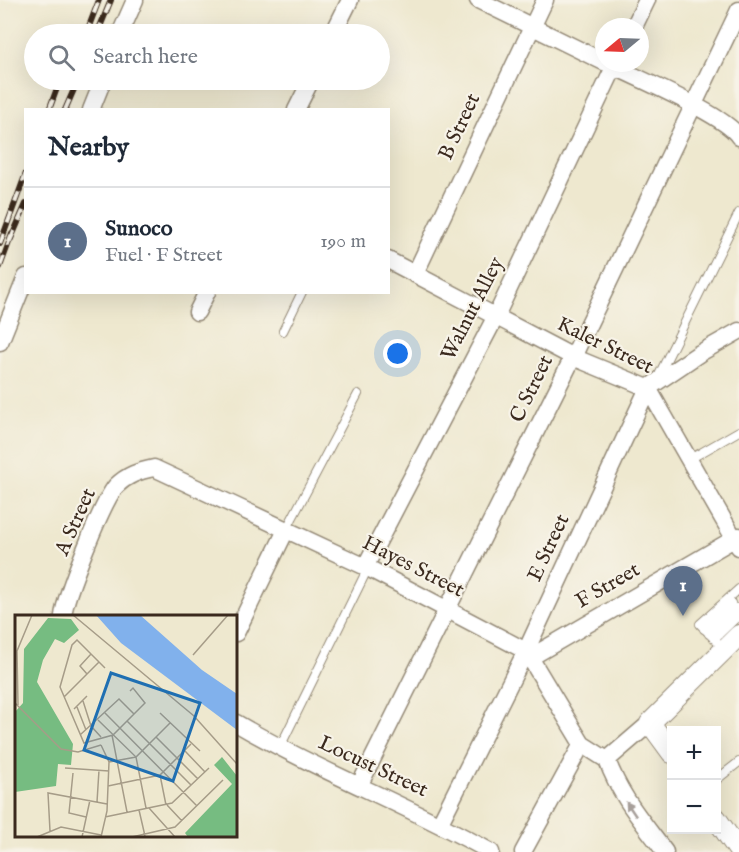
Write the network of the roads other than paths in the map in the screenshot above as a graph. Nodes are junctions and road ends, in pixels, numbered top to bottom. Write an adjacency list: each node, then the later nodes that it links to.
1 (135, 0): 8 (street)
2 (350, 0): 9 (street)
3 (478, 0): 10 (street)
4 (545, 0): 10 (street, B Street)
5 (647, 0): 7 (street)
6 (739, 10): 16 (street, C Street)
7 (638, 18)
8 (124, 24)
9 (338, 24)
10 (532, 27): 11 (street); 22 (street, B Street)
11 (595, 57)
12 (606, 72): 27 (street, Walnut Alley)
13 (626, 72): 16 (street)
14 (99, 90): 17 (street)
15 (306, 90): 18 (street)
16 (693, 106): 19 (street); 31 (street, C Street)
17 (92, 108)
18 (297, 108)
19 (738, 131)
20 (739, 213): 32 (lane)
21 (390, 261): 22 (street, Kaler Street)
22 (415, 274): 27 (street, Kaler Street)
23 (24, 281): 30 (street)
24 (206, 294): 26 (street)
25 (301, 294): 28 (lane)
26 (197, 312)
27 (496, 316): 31 (street, Kaler Street); 39 (street, Walnut Alley)
28 (283, 331)
29 (739, 331): 32 (street)
30 (0, 342)
31 (573, 357): 32 (street, Kaler Street); 42 (street, C Street)
32 (652, 386): 35 (street, Kaler Street); 47 (street, E Street)
33 (358, 394): 37 (lane)
34 (739, 431): 35 (lane)
35 (690, 459): 38 (street, Kaler Street)
36 (154, 468): 37 (street, Hayes Street); 43 (street, A Street)
37 (286, 530): 39 (street, Hayes Street); 44 (street)
38 (737, 541): 47 (street, F Street)
39 (367, 568): 42 (street, Hayes Street); 52 (lane)
40 (739, 589): 41 (lane)
41 (734, 607): 46 (lane); 46 (lane)
42 (448, 610): 47 (street, Hayes Street); 56 (street, C Street)
43 (63, 615)
44 (237, 631)
45 (739, 635): 46 (street)
46 (713, 638): 48 (street)
47 (528, 654): 50 (street); 57 (street, E Street)
48 (651, 723): 51 (street); 53 (street)
49 (237, 724): 52 (street, Locust Street)
50 (582, 744): 53 (street); 61 (street)
51 (667, 746)
52 (280, 747): 56 (street, Locust Street)
53 (607, 760): 62 (street, one-way to 53)
54 (739, 762): 55 (lane)
55 (721, 777)
56 (360, 784): 57 (street, Locust Street)
57 (440, 823): 60 (street, Locust Street)
58 (721, 824): 59 (street)
59 (739, 851)
60 (491, 852)
61 (523, 852)
62 (665, 852)

